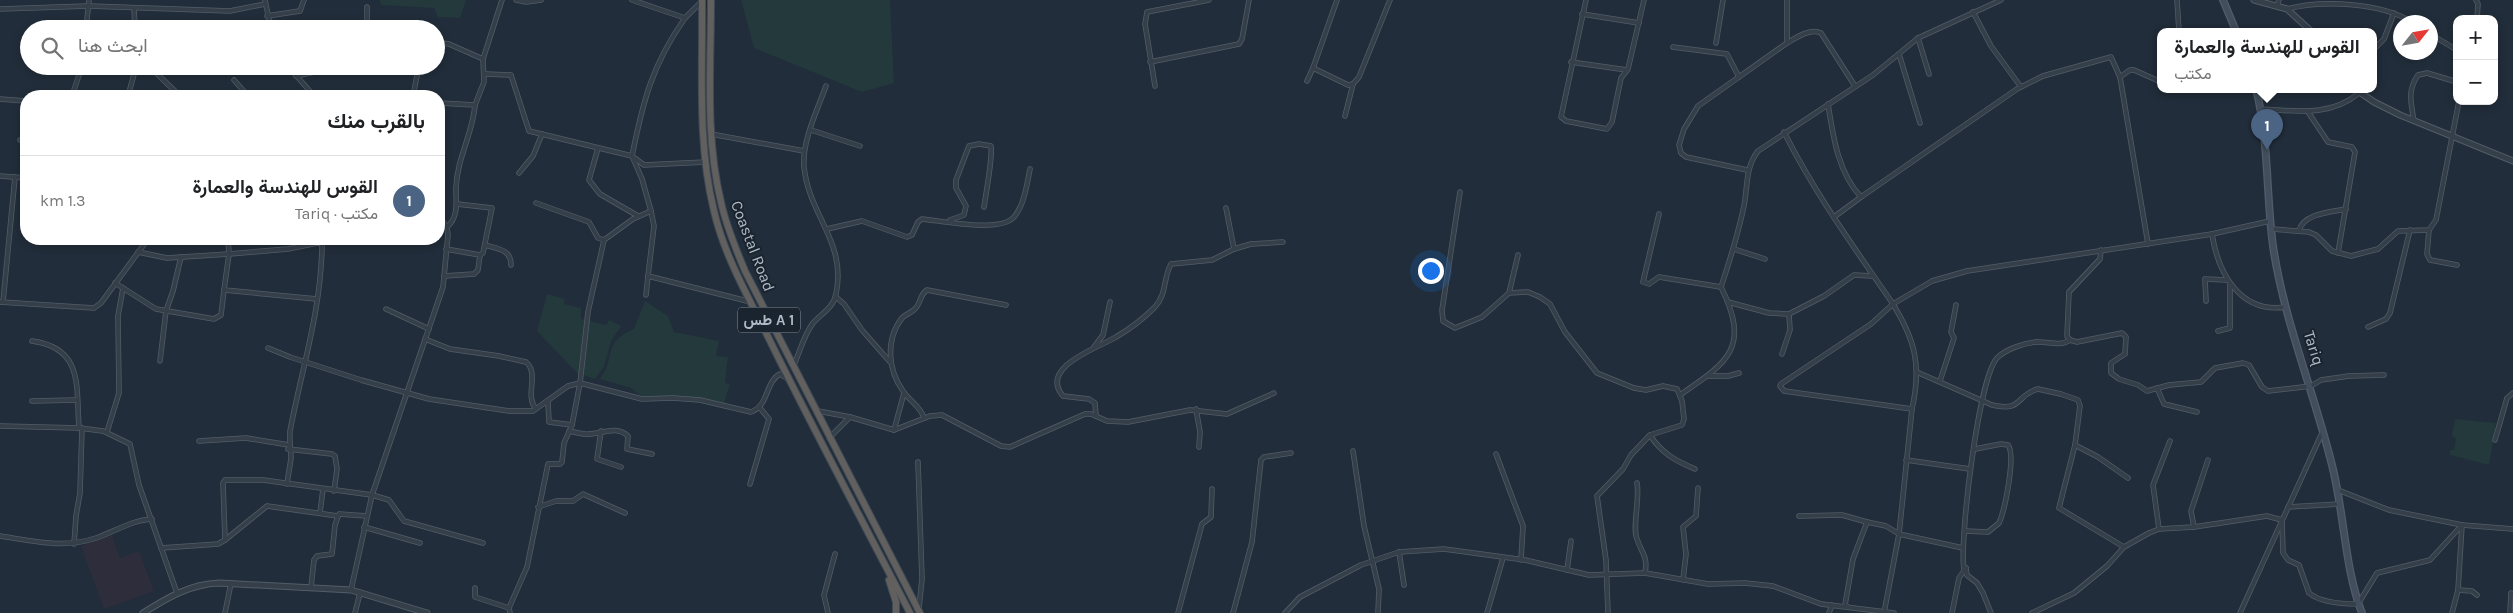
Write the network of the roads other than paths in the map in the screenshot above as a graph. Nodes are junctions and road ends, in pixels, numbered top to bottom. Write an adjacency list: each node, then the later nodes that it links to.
1 (89, 0): 24 (street)
2 (304, 0): 35 (street)
3 (502, 0): 54 (street)
4 (516, 0): 5 (street)
5 (541, 0)
6 (632, 0): 36 (street)
7 (711, 0): 101 (highway, Coastal Road / طس A 1)
8 (1209, 0): 55 (street)
9 (1249, 0): 55 (street)
10 (1337, 0): 57 (street)
11 (1390, 0): 73 (street)
12 (1586, 0): 32 (street)
13 (1644, 0): 41 (street)
14 (1723, 0): 48 (street)
15 (1787, 0): 49 (street)
16 (2000, 0): 30 (street)
17 (2177, 0): 42 (street)
18 (2223, 0): 43 (main road)
19 (2254, 0): 25 (street)
20 (2279, 0): 25 (street)
21 (2476, 0): 34 (street)
22 (702, 1): 36 (street); 108 (highway, Coastal Road / طس A 1)
23 (265, 2): 28 (street); 35 (street)
24 (89, 6): 27 (street); 28 (street); 37 (street)
25 (2277, 6): 29 (street)
26 (367, 7): 40 (street)
27 (0, 8)
28 (134, 8): 38 (street)
29 (2286, 9): 31 (street); 44 (street)
30 (1973, 12): 45 (street); 77 (street)
31 (2394, 13): 33 (street); 50 (street)
32 (1582, 14): 41 (street); 56 (street)
33 (2398, 15)
34 (2477, 15)
35 (268, 16): 39 (street)
36 (685, 18): 106 (street)
37 (87, 20)
38 (135, 20)
39 (269, 20)
40 (367, 20)
41 (1639, 23): 58 (street)
42 (2179, 28)
43 (2235, 28)
44 (2308, 28)
45 (1918, 38): 53 (street); 60 (street)
46 (2438, 39): 52 (street)
47 (445, 43): 54 (street)
48 (1716, 43)
49 (1788, 43): 67 (street); 76 (street)
50 (2377, 46)
51 (1673, 47): 67 (street)
52 (2453, 48)
53 (1899, 54): 76 (street); 97 (street)
54 (484, 59): 59 (street)
55 (1150, 62): 75 (street)
56 (1572, 62): 58 (street); 58 (street)
57 (1313, 68): 71 (street); 73 (street)
58 (1627, 70)
59 (485, 74): 91 (street); 100 (street)
60 (1928, 74)
61 (79, 75): 78 (street)
62 (134, 75): 79 (street)
63 (158, 75): 80 (street)
64 (300, 75): 66 (street)
65 (417, 75): 83 (street)
66 (296, 76): 82 (street)
67 (1740, 76): 110 (street)
68 (2120, 77): 70 (street); 77 (street); 137 (street)
69 (234, 80): 81 (street)
70 (2157, 80)
71 (1307, 81)
72 (2453, 81): 96 (street)
73 (1353, 84): 95 (street)
74 (826, 86): 98 (street)
75 (1154, 86)
76 (1854, 86): 90 (street)
77 (2021, 87): 116 (street)
78 (74, 90)
79 (130, 90)
80 (174, 90)
81 (243, 90)
82 (307, 90)
83 (414, 90)
84 (2257, 93): 93 (main road, Tariq)
85 (2354, 93): 94 (street)
86 (2361, 93): 96 (street)
87 (0, 99): 88 (street)
88 (20, 101)
89 (445, 103): 91 (street)
90 (1828, 104): 99 (street); 116 (street)
91 (475, 105): 118 (street)
92 (2458, 105): 102 (street)
93 (2260, 109): 94 (street); 127 (main road, Tariq)
94 (2308, 112): 121 (street)
95 (1345, 116)
96 (2414, 121): 102 (street)
97 (1920, 123)
98 (811, 130): 103 (street); 105 (street)
99 (1784, 132): 110 (street); 125 (street)
100 (542, 134): 104 (street); 111 (street)
101 (711, 134): 105 (street); 195 (highway, Coastal Road / طس A 1)
102 (2454, 137): 107 (street); 132 (street)
103 (860, 146)
104 (598, 148): 106 (street); 124 (street)
105 (804, 151): 129 (street)
106 (632, 156): 108 (street); 122 (street)
107 (2513, 161)
108 (706, 162): 173 (highway, Coastal Road / طس A 1)
109 (1030, 169): 126 (street)
110 (1747, 170): 145 (street)
111 (519, 173)
112 (0, 176): 113 (street)
113 (15, 177): 114 (street); 155 (street)
114 (20, 177)
115 (1460, 192): 167 (street)
116 (1861, 197): 125 (street)
117 (536, 203): 135 (street)
118 (457, 204): 128 (street); 142 (street)
119 (984, 207): 126 (street)
120 (1226, 208): 144 (street)
121 (2346, 209): 133 (street); 148 (street)
122 (650, 211): 124 (street); 159 (street)
123 (1659, 214): 164 (street)
124 (638, 216): 135 (street)
125 (1834, 217): 160 (street)
126 (948, 221): 129 (street)
127 (2270, 221): 130 (main road, Tariq); 134 (street)
128 (446, 227): 143 (street)
129 (826, 229): 169 (street)
130 (2272, 229): 133 (street); 179 (main road, Tariq)
131 (2410, 230): 132 (street); 148 (street); 183 (street)
132 (2429, 230): 157 (street)
133 (2300, 231): 148 (street)
134 (2212, 234): 137 (street); 161 (street)
135 (604, 240): 202 (street)
136 (1284, 242): 144 (street)
137 (2148, 244): 146 (street)
138 (143, 245): 147 (street)
139 (228, 245): 149 (street)
140 (307, 245): 149 (street)
141 (322, 245): 170 (street)
142 (485, 245): 150 (street); 156 (street)
143 (446, 249): 150 (street); 158 (street)
144 (1234, 249): 190 (street)
145 (1734, 249): 153 (street); 164 (street)
146 (2101, 250): 176 (street); 187 (street)
147 (138, 252): 152 (street); 162 (street)
148 (2338, 253)
149 (229, 254): 152 (street); 166 (street)
150 (480, 255): 158 (street)
151 (1518, 255): 167 (street)
152 (181, 257): 181 (street)
153 (1765, 259)
154 (0, 263): 155 (street)
155 (7, 264): 172 (street)
156 (511, 265)
157 (2457, 265)
158 (444, 276): 184 (street)
159 (648, 276): 168 (street); 173 (street)
160 (1873, 276): 176 (street); 182 (street)
161 (2227, 280): 163 (street); 171 (street)
162 (115, 283): 165 (street); 172 (street)
163 (2230, 285): 179 (street); 185 (street)
164 (1721, 287): 175 (street)
165 (123, 288): 181 (street); 230 (street)
166 (224, 290): 170 (street); 181 (street)
167 (1509, 293): 209 (street)
168 (646, 295)
169 (836, 297): 194 (street); 195 (street)
170 (317, 299): 193 (street)
171 (2206, 300)
172 (2, 302)
173 (751, 302): 200 (highway, Coastal Road / طس A 1)
174 (1110, 302): 190 (street)
175 (1728, 302): 182 (street); 199 (street)
176 (1893, 304): 197 (street); 216 (street)
177 (1006, 305): 194 (street)
178 (1956, 305): 201 (street)
179 (2286, 307): 203 (main road, Tariq)
180 (386, 309): 184 (street)
181 (166, 312): 192 (street)
182 (1789, 314): 191 (street)
183 (2368, 328)
184 (429, 329): 186 (street)
185 (2218, 331)
186 (426, 339): 205 (street); 215 (street)
187 (2070, 340): 204 (street); 210 (street)
188 (32, 341): 211 (street)
189 (268, 348): 193 (street)
190 (1093, 348): 220 (street)
191 (1782, 354)
192 (160, 361)
193 (307, 361): 205 (street); 237 (street)
194 (891, 363): 206 (street)
195 (793, 367): 218 (highway, Coastal Road / طس A 1)
196 (1739, 373): 199 (street)
197 (1919, 373): 201 (street); 216 (street)
198 (2384, 375): 203 (street)
199 (1708, 376): 209 (street)
200 (790, 380): 214 (street); 292 (highway, Coastal Road / طس A 1)
201 (1940, 381): 210 (street)
202 (580, 383): 213 (street); 214 (street); 223 (street)
203 (2311, 386): 204 (street); 227 (main road, Tariq)
204 (2158, 388): 219 (street)
205 (406, 392): 215 (street); 259 (street)
206 (904, 393): 222 (street); 226 (street)
207 (1274, 393): 217 (street)
208 (2513, 393): 233 (street)
209 (1680, 395): 231 (street)
210 (1981, 399): 236 (street); 239 (street)
211 (77, 400): 212 (street); 225 (street)
212 (32, 401)
213 (548, 402): 215 (street); 223 (street)
214 (760, 408): 253 (street)
215 (536, 409)
216 (1912, 409): 244 (street)
217 (1196, 410): 220 (street); 238 (street)
218 (815, 411): 221 (street); 232 (highway, Coastal Road / طس A 1)
219 (2198, 412)
220 (1096, 416): 222 (street)
221 (850, 417): 226 (street); 232 (street)
222 (924, 418): 226 (street)
223 (572, 425): 228 (street)
224 (0, 426): 225 (street)
225 (81, 428): 230 (street); 283 (street)
226 (894, 430)
227 (2323, 430): 257 (main road, Tariq); 262 (street)
228 (569, 431): 229 (street); 261 (street)
229 (601, 431): 242 (street); 247 (street)
230 (107, 432): 268 (street)
231 (1650, 435): 248 (street); 296 (street)
232 (829, 438): 312 (highway, Coastal Road / طس A 1)
233 (2495, 440)
234 (199, 441): 237 (street)
235 (2170, 441): 274 (street)
236 (2075, 445): 250 (street); 284 (street)
237 (288, 447): 252 (street); 258 (street)
238 (1199, 447)
239 (1975, 448): 249 (street); 276 (street)
240 (1353, 451): 291 (street)
241 (1291, 453): 322 (street)
242 (652, 454)
243 (1496, 454): 290 (street)
244 (1906, 460): 249 (street); 277 (street)
245 (2208, 460): 273 (street)
246 (918, 462): 312 (street)
247 (621, 467)
248 (1695, 468)
249 (1970, 470): 276 (street)
250 (2128, 478)
251 (1637, 483): 295 (street)
252 (287, 484): 255 (street); 279 (street)
253 (750, 484)
254 (1698, 488): 297 (street)
255 (323, 489): 258 (street); 263 (street)
256 (1212, 489): 321 (street)
257 (2338, 490): 260 (main road, Tariq); 271 (street)
258 (334, 491): 259 (street)
259 (372, 495): 266 (street); 282 (street)
260 (2340, 504): 262 (street); 308 (main road, Tariq)
261 (538, 507): 264 (street); 311 (street)
262 (2288, 507): 269 (street)
263 (320, 513): 265 (street); 279 (street)
264 (625, 513)
265 (338, 516): 266 (street); 300 (street)
266 (367, 516): 272 (street)
267 (1799, 516): 270 (street)
268 (152, 519): 283 (street); 285 (street)
269 (2282, 520): 273 (street); 308 (street); 332 (street)
270 (1867, 522): 277 (street); 310 (street)
271 (2462, 525): 275 (street); 303 (street); 308 (street)
272 (364, 527): 281 (street); 302 (street)
273 (2194, 527): 274 (street)
274 (2159, 529): 284 (street)
275 (2513, 529)
276 (1965, 531): 286 (street)
277 (1899, 534): 286 (street); 313 (street)
278 (0, 536): 283 (street)
279 (225, 540): 285 (street)
280 (1572, 541): 294 (street)
281 (420, 543)
282 (483, 543)
283 (74, 544)
284 (2124, 547): 331 (street)
285 (161, 548): 304 (street)
286 (1963, 548): 293 (street)
287 (1398, 552): 289 (street); 291 (street); 299 (street)
288 (835, 554): 318 (street)
289 (1503, 558): 290 (street); 325 (street)
290 (1521, 560): 294 (street)
291 (1373, 561): 323 (street); 324 (street)
292 (885, 564): 319 (highway); 320 (highway, Coastal Road / طس A 1)
293 (1966, 568): 329 (street); 330 (street)
294 (1567, 570): 296 (street)
295 (1645, 573): 296 (street); 297 (street)
296 (1607, 576): 326 (street)
297 (1683, 580): 309 (street)
298 (231, 583): 300 (street); 304 (street); 315 (street)
299 (1404, 585)
300 (311, 586): 302 (street)
301 (475, 588): 311 (street)
302 (351, 590): 305 (street)
303 (2458, 590): 307 (street); 334 (street)
304 (177, 593): 314 (street)
305 (360, 593): 316 (street); 317 (street)
306 (2511, 593): 335 (street)
307 (2478, 595)
308 (2358, 604): 333 (main road, Tariq)
309 (1832, 605): 310 (street); 327 (street)
310 (1849, 607): 313 (street)
311 (510, 610)
312 (919, 612)
313 (1885, 612): 328 (street)
314 (143, 613)
315 (225, 613)
316 (355, 613)
317 (427, 613)
318 (828, 613)
319 (896, 613)
320 (910, 613)
321 (1178, 613)
322 (1233, 613)
323 (1285, 613)
324 (1378, 613)
325 (1487, 613)
326 (1608, 613)
327 (1829, 613)
328 (1894, 613)
329 (1952, 613)
330 (1991, 613)
331 (2032, 613)
332 (2240, 613)
333 (2362, 613)
334 (2452, 613)
335 (2510, 613)

